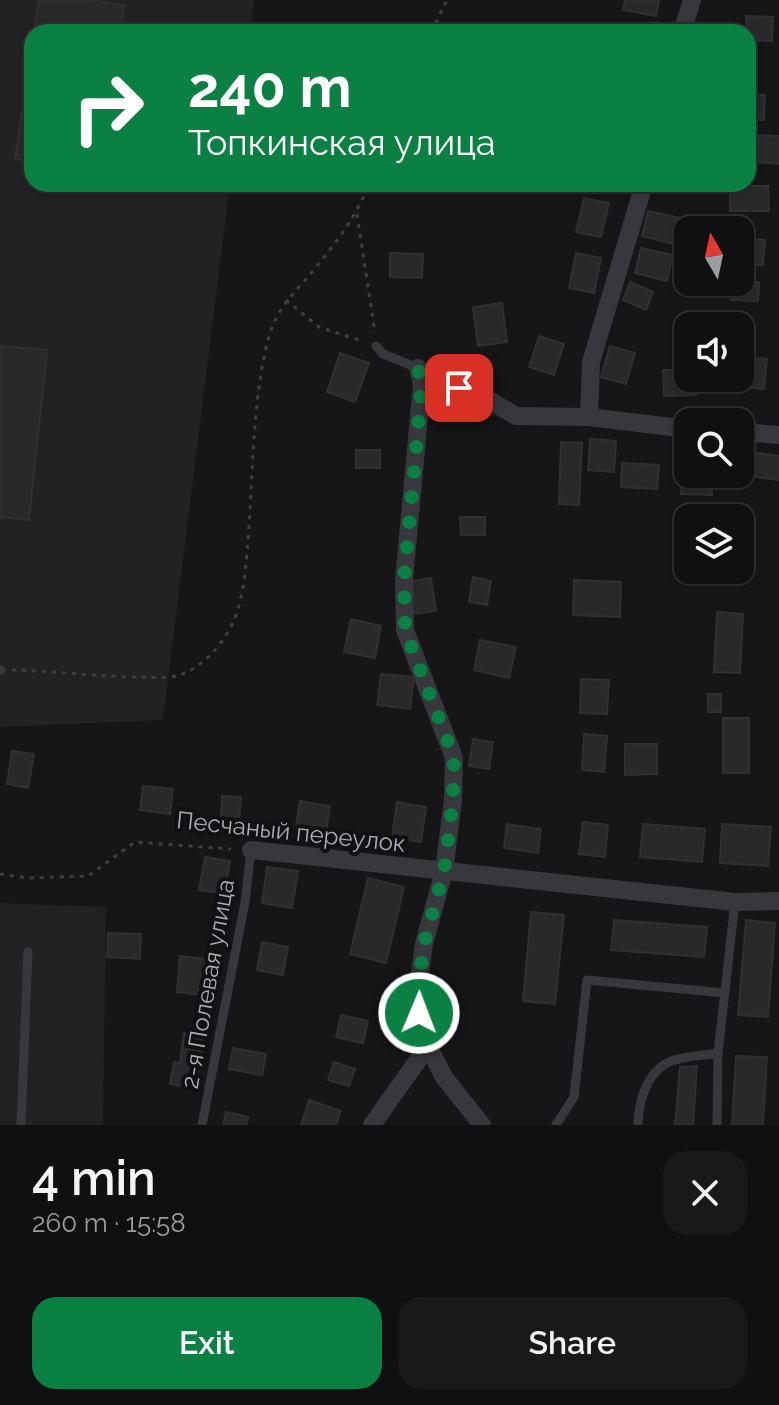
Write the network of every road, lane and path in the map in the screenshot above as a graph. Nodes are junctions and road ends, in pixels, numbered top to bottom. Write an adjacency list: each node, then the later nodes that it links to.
1 (447, 0): 3 (path)
2 (692, 0): 4 (street)
3 (435, 24)
4 (684, 24)
5 (366, 192): 7 (path)
6 (642, 192): 12 (street)
7 (357, 212): 8 (path); 9 (path)
8 (286, 300): 9 (path); 16 (path)
9 (376, 346): 10 (lane)
10 (418, 368): 11 (path); 18 (street)
11 (484, 397): 12 (street)
12 (589, 417): 13 (street)
13 (674, 427)
14 (754, 433): 15 (street)
15 (779, 435)
16 (0, 670)
17 (251, 850): 18 (street, Песчаный переулок); 19 (path, Песчаный переулок); 27 (lane, 2-я Полевая улица)
18 (444, 871): 21 (street, Песчаный переулок); 24 (street)
19 (0, 874)
20 (779, 901): 21 (street, Песчаный переулок)
21 (735, 902): 23 (lane)
22 (28, 952): 26 (lane)
23 (725, 993): 25 (lane); 30 (lane)
24 (428, 1046): 28 (street); 29 (street)
25 (718, 1053): 31 (lane); 32 (lane)
26 (21, 1125)
27 (202, 1125)
28 (372, 1125)
29 (482, 1125)
30 (556, 1125)
31 (638, 1125)
32 (717, 1125)

